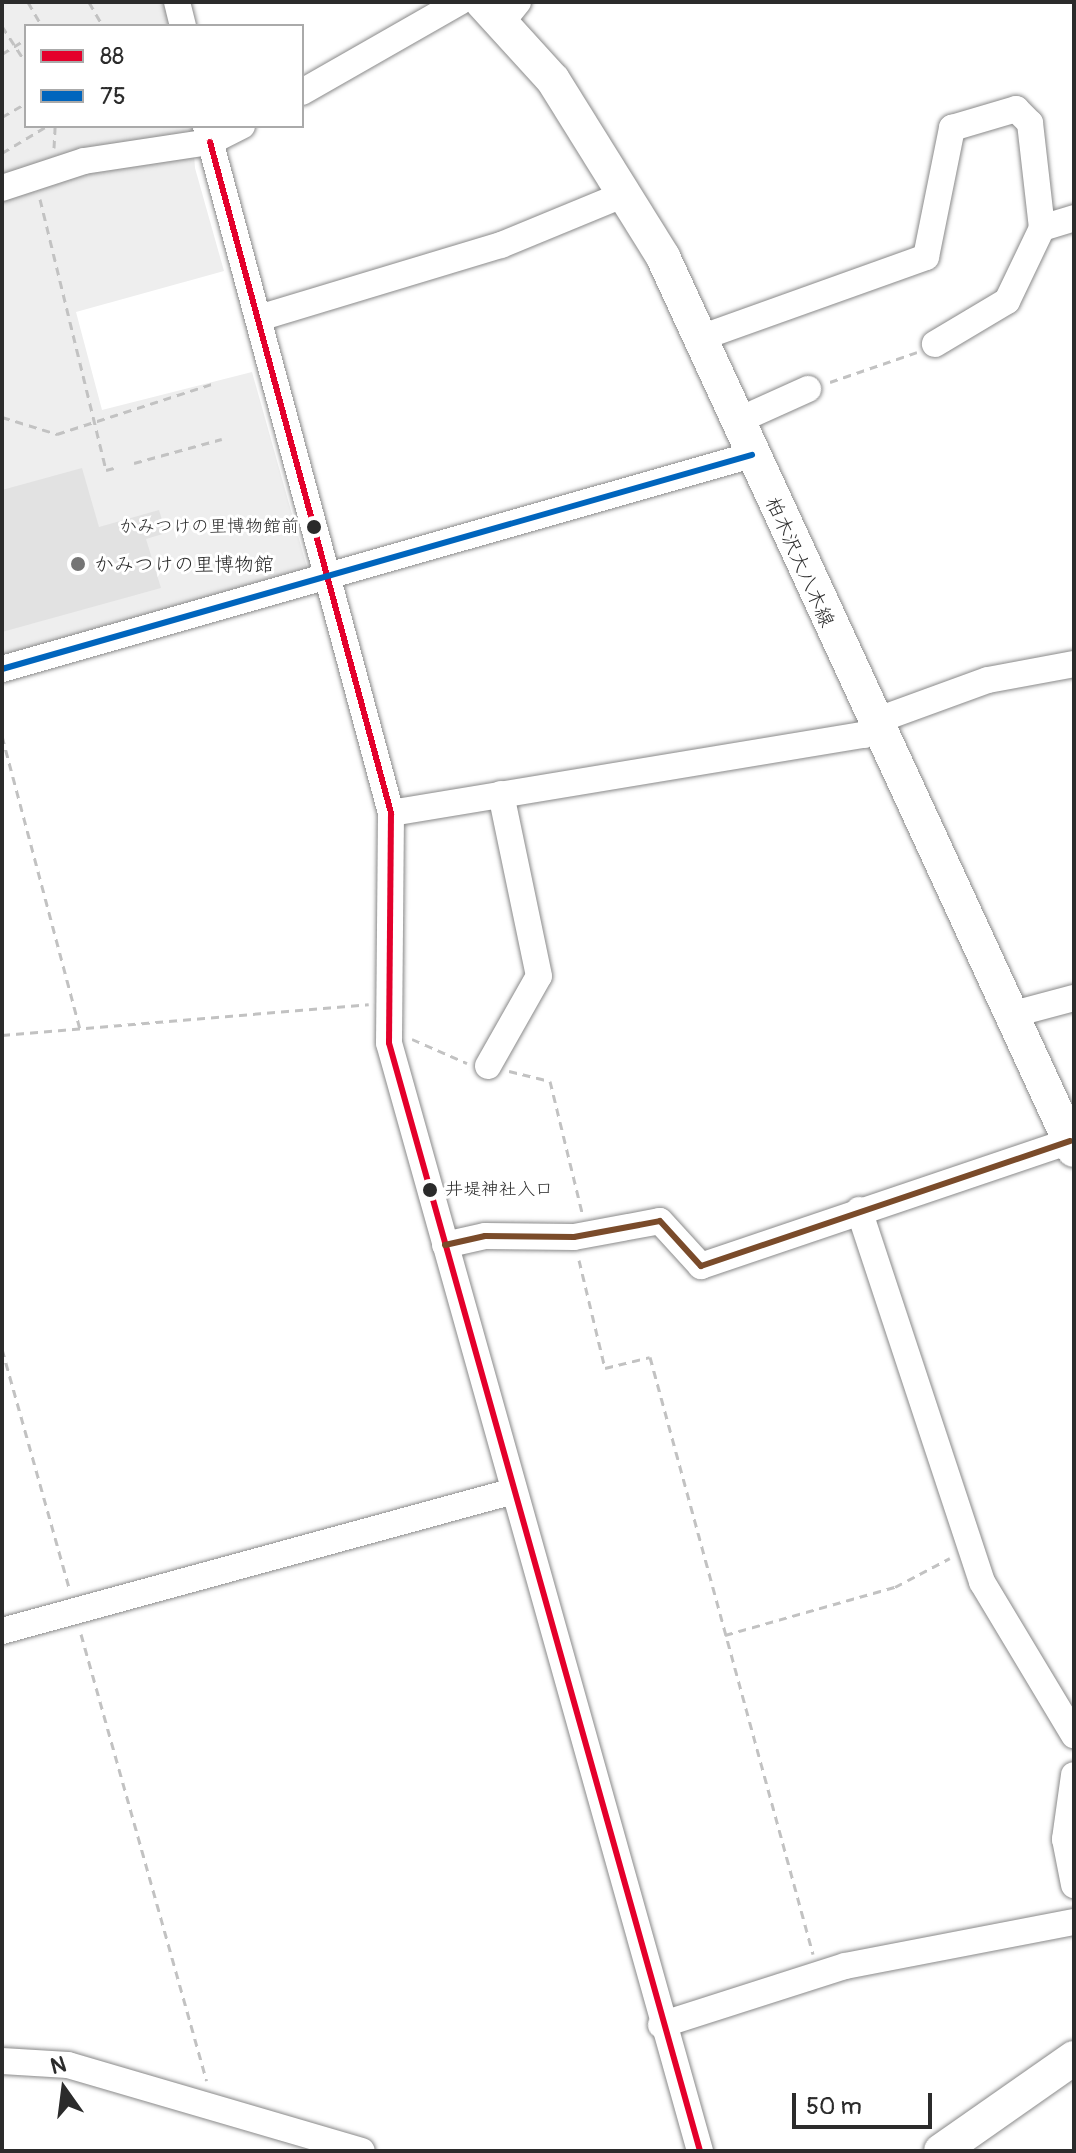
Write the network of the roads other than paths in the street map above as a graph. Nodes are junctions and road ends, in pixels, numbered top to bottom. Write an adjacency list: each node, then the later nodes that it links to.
1 (177, 2): 4 (street)
2 (460, 2): 5 (street)
3 (500, 9): 9 (main road, 柏木沢大八木線)
4 (182, 24)
5 (304, 91)
6 (234, 128): 7 (street)
7 (208, 134): 8 (street); 12 (street)
8 (2, 188)
9 (625, 194): 12 (street); 13 (main road, 柏木沢大八木線)
10 (1074, 218): 11 (street)
11 (1042, 228): 13 (street); 14 (street)
12 (259, 318): 18 (street)
13 (700, 338): 16 (main road, 柏木沢大八木線)
14 (935, 344)
15 (808, 389): 16 (street)
16 (737, 421): 17 (main road, 柏木沢大八木線)
17 (752, 455): 18 (street); 21 (main road, 柏木沢大八木線)
18 (329, 581): 20 (street); 23 (street)
19 (1074, 664): 21 (street)
20 (2, 669)
21 (874, 725): 22 (street); 25 (main road, 柏木沢大八木線)
22 (501, 794): 23 (street); 26 (street)
23 (391, 813): 29 (street)
24 (1074, 998): 25 (street)
25 (1010, 1015): 27 (main road, 柏木沢大八木線)
26 (488, 1066)
27 (1072, 1146): 28 (street)
28 (859, 1210): 29 (street); 32 (street)
29 (445, 1245): 30 (street)
30 (510, 1492): 31 (street); 36 (street)
31 (2, 1631)
32 (1074, 1735)
33 (1074, 1775): 34 (street)
34 (1074, 1885)
35 (1074, 1922): 36 (street)
36 (661, 2025): 40 (street)
37 (1074, 2058): 41 (main road)
38 (2, 2061): 39 (street)
39 (362, 2151)
40 (700, 2151)
41 (941, 2151)

